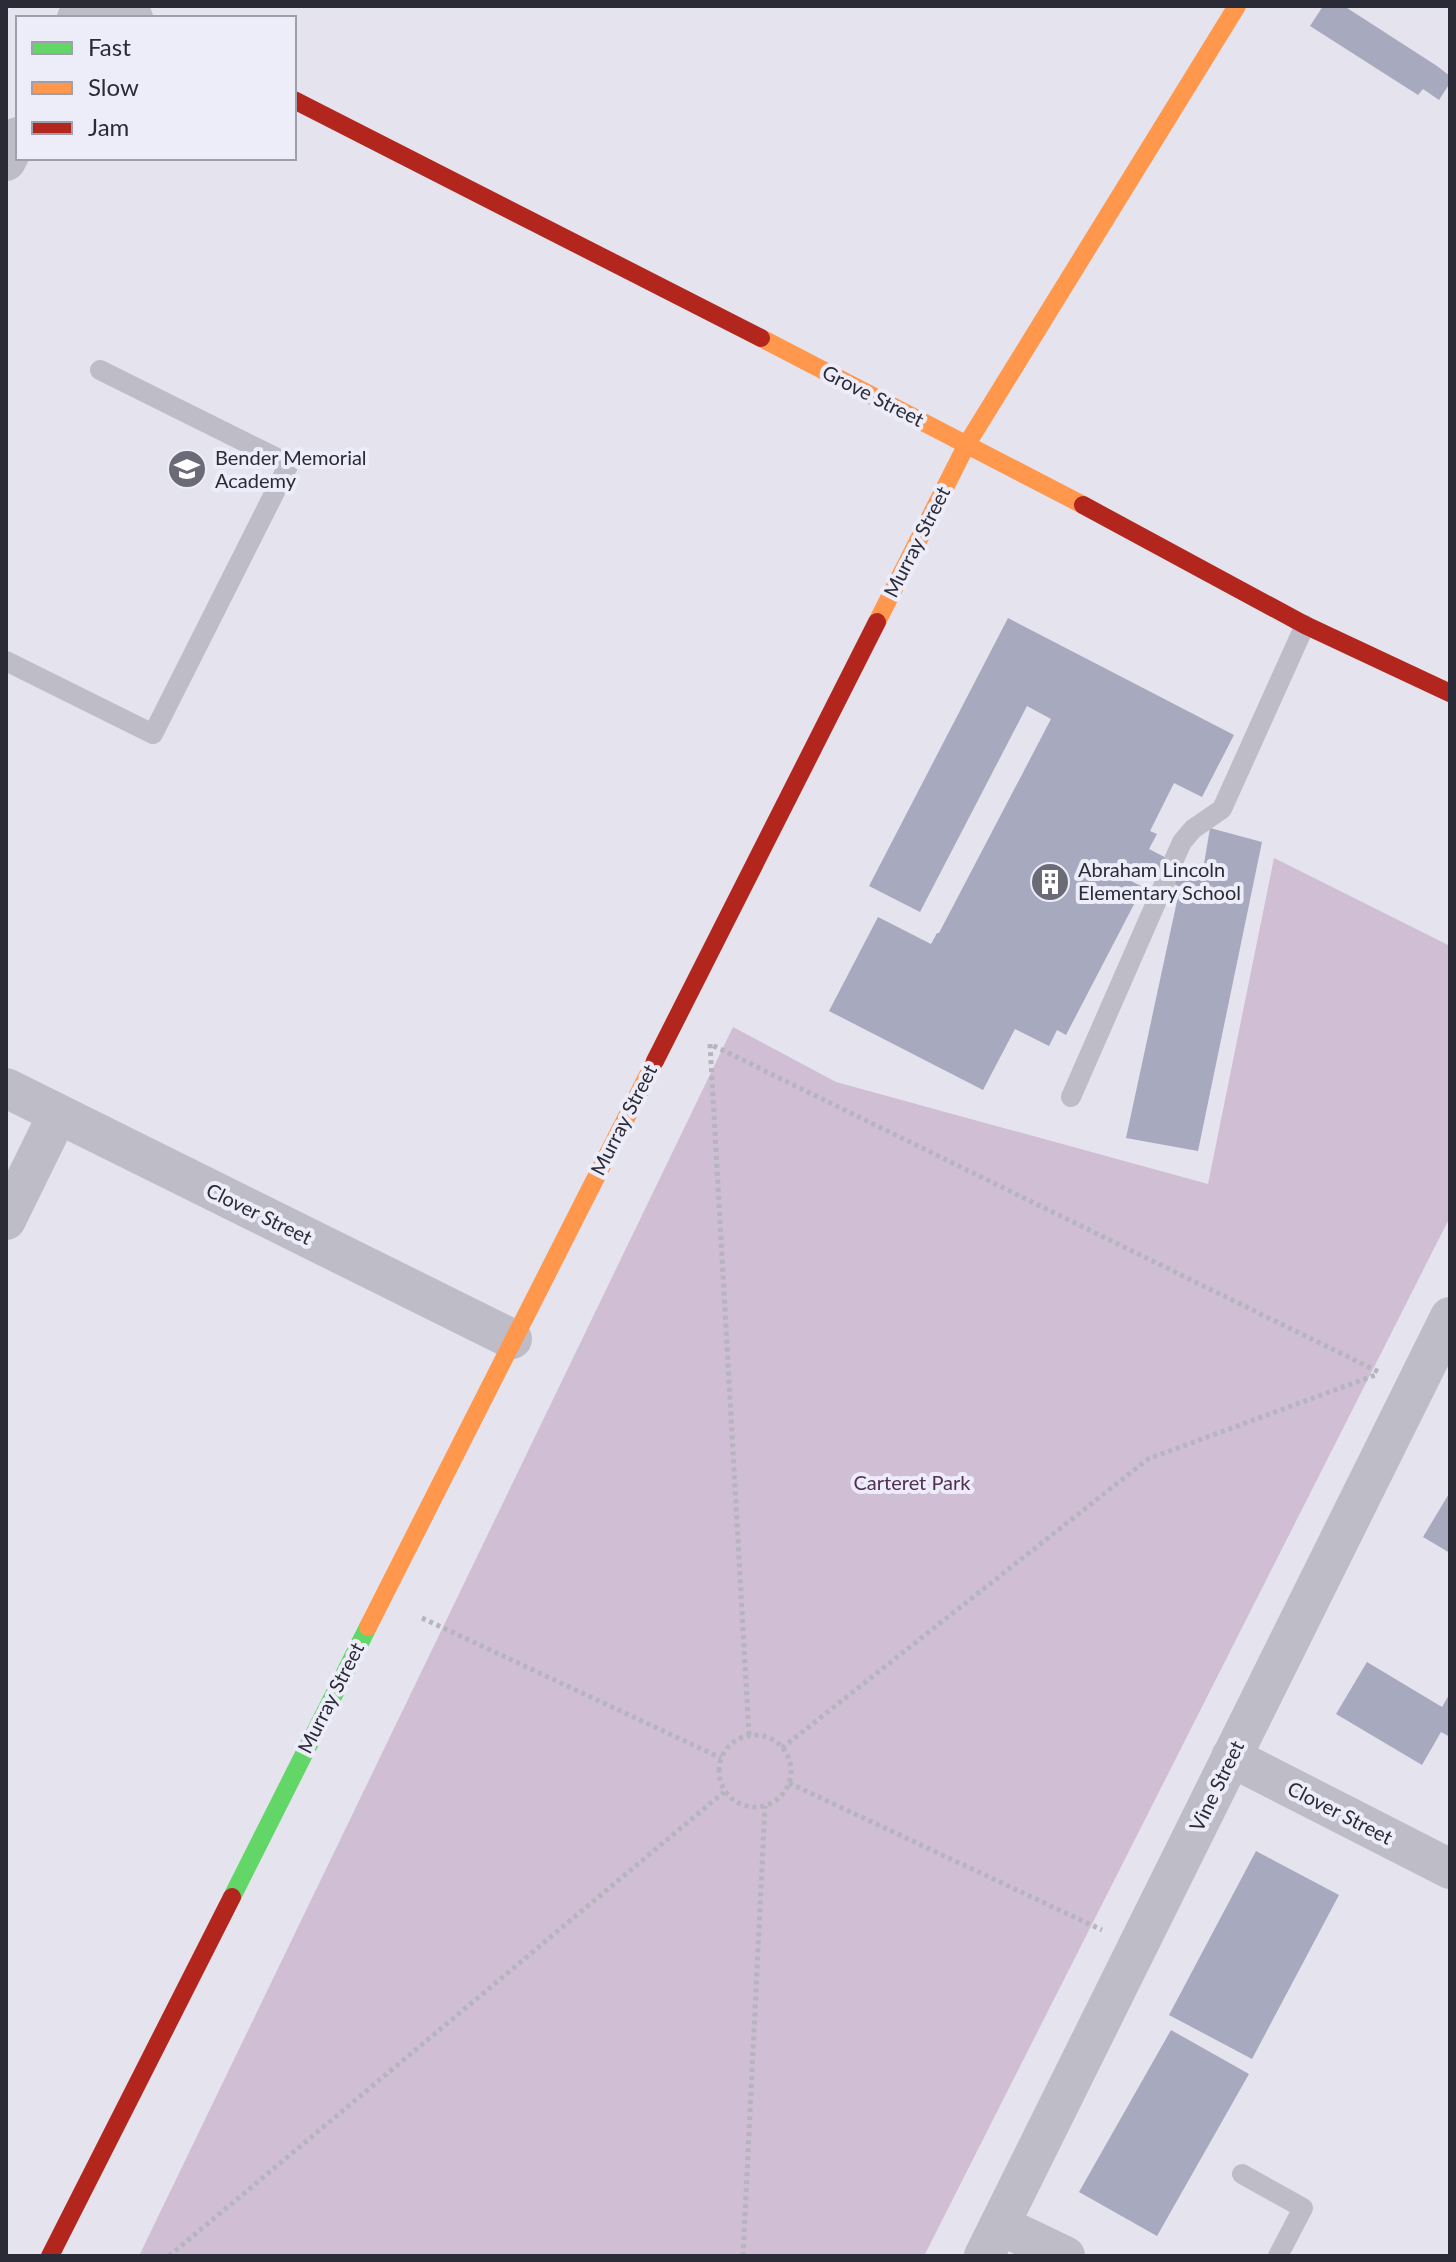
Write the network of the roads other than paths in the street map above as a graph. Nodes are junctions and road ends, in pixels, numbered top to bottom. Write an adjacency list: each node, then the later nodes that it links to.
1 (109, 6): 3 (street)
2 (1237, 6): 8 (street, Murray Street)
3 (129, 16)
4 (296, 101): 8 (street, Grove Street)
5 (16, 141): 6 (street)
6 (6, 161)
7 (100, 370): 10 (lane)
8 (967, 444): 9 (street, Grove Street); 17 (street, Murray Street)
9 (1305, 625): 11 (street, Grove Street); 13 (lane)
10 (6, 661)
11 (1450, 693)
12 (6, 1088): 14 (street, Clover Street)
13 (1071, 1097)
14 (58, 1114): 15 (street); 17 (street, Clover Street)
15 (6, 1220)
16 (1450, 1317): 18 (street, Vine Street)
17 (512, 1339): 22 (street, Murray Street)
18 (1231, 1757): 19 (street, Clover Street); 21 (street, Vine Street)
19 (1450, 1869)
20 (1242, 2174): 24 (lane)
21 (992, 2240): 23 (street)
22 (50, 2256)
23 (1065, 2256)
24 (1278, 2256)

